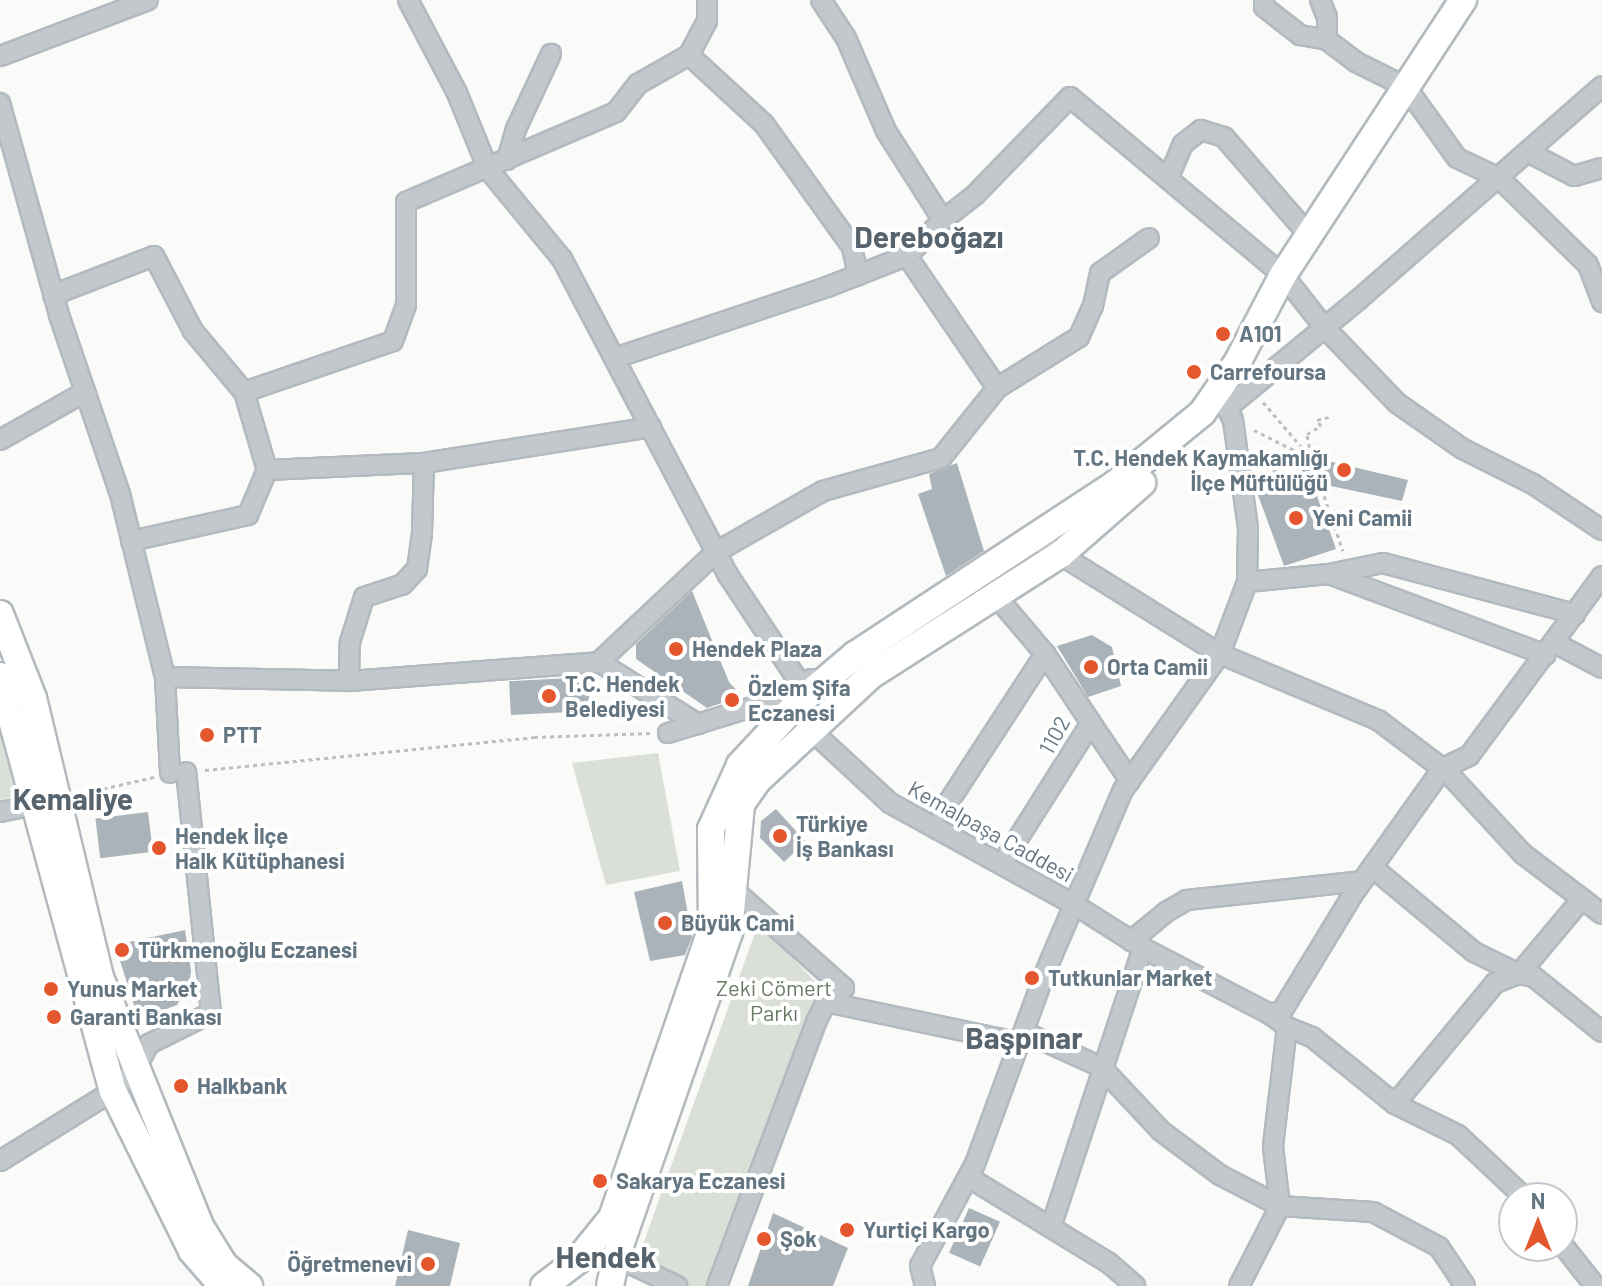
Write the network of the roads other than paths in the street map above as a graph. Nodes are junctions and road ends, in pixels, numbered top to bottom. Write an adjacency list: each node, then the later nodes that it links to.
1 (148, 0): 11 (street)
2 (408, 0): 18 (street)
3 (707, 0): 10 (street)
4 (821, 0): 21 (street)
5 (1264, 0): 8 (street)
6 (1320, 0): 8 (street)
7 (1463, 0): 13 (main road)
8 (1327, 40): 13 (street)
9 (551, 54): 16 (street)
10 (689, 55): 16 (street); 25 (street)
11 (0, 56)
12 (1602, 86): 15 (street)
13 (1406, 87): 19 (street); 22 (main road)
14 (0, 103): 27 (street)
15 (1528, 152): 17 (street); 19 (street)
16 (507, 160): 18 (street)
17 (1602, 168)
18 (488, 169): 30 (street); 33 (street)
19 (1499, 178): 28 (street); 29 (street)
20 (1168, 179): 21 (street); 22 (street); 26 (street)
21 (943, 220): 24 (street)
22 (1309, 235): 26 (main road)
23 (1149, 238): 31 (street)
24 (907, 256): 25 (street); 31 (street)
25 (858, 275): 30 (street)
26 (1283, 275): 29 (street); 34 (main road)
27 (53, 295): 32 (street); 33 (street)
28 (1602, 302)
29 (1325, 328): 34 (street); 39 (street)
30 (615, 358): 35 (street)
31 (997, 388): 42 (street)
32 (85, 392): 36 (street); 41 (street)
33 (244, 392): 38 (street)
34 (1221, 414): 40 (main road); 43 (main road); 46 (street)
35 (651, 427): 37 (street); 42 (street)
36 (0, 440)
37 (424, 463): 38 (street); 58 (street)
38 (267, 470): 41 (street)
39 (1602, 530)
40 (1035, 539): 43 (street); 53 (main road)
41 (131, 541): 57 (street)
42 (716, 552): 54 (street); 59 (street)
43 (1061, 554): 47 (main road); 52 (street)
44 (1329, 574): 46 (street); 49 (street); 50 (street)
45 (1602, 576): 49 (street)
46 (1247, 582): 52 (street)
47 (996, 596): 51 (street, 1102); 62 (main road)
48 (0, 614): 66 (main road)
49 (1575, 614): 50 (street)
50 (1551, 649): 55 (street); 64 (street)
51 (1045, 654): 60 (street, 1102); 68 (street)
52 (1220, 654): 64 (street); 65 (street)
53 (855, 655): 59 (street); 90 (main road)
54 (599, 662): 58 (street); 61 (street)
55 (1602, 668)
56 (0, 676): 66 (main road)
57 (165, 677): 58 (street); 83 (street)
58 (349, 681)
59 (801, 685): 61 (street)
60 (1091, 723): 65 (street); 69 (street, 1102)
61 (698, 724): 63 (street)
62 (813, 732): 69 (street, Kemalpaşa Caddesi); 71 (main road)
63 (668, 733)
64 (1443, 768): 70 (street); 72 (street)
65 (1130, 781): 73 (street)
66 (45, 802): 67 (street); 83 (main road); 84 (main road)
67 (0, 812)
68 (942, 812)
69 (1002, 864): 73 (street, Kemalpaşa Caddesi)
70 (1366, 874): 75 (street); 76 (street); 78 (street)
71 (733, 883): 77 (street); 92 (main road)
72 (1582, 899): 74 (street); 76 (street)
73 (1075, 905): 75 (street, Kemalpaşa Caddesi); 81 (street)
74 (1602, 914)
75 (1137, 944): 78 (street, Kemalpaşa Caddesi); 82 (street)
76 (1519, 974): 80 (street); 85 (street)
77 (826, 1002): 81 (street); 100 (street)
78 (1270, 1014): 79 (street, Kemalpaşa Caddesi)
79 (1287, 1027): 85 (street, Kemalpaşa Caddesi); 89 (street)
80 (1602, 1032)
81 (1022, 1038): 82 (street); 87 (street)
82 (1101, 1067): 89 (street); 91 (street)
83 (135, 1070): 84 (street); 95 (main road)
84 (113, 1091): 86 (street); 94 (main road)
85 (1395, 1104): 88 (street, Kemalpaşa Caddesi)
86 (0, 1161)
87 (968, 1177): 91 (street); 101 (street)
88 (1508, 1182)
89 (1280, 1206): 103 (street); 104 (street)
90 (612, 1218): 92 (main road); 96 (main road)
91 (1051, 1227): 102 (street)
92 (616, 1257): 97 (main road); 98 (main road); 99 (street)
93 (1576, 1262): 105 (street)
94 (223, 1286)
95 (249, 1286)
96 (544, 1286)
97 (571, 1286)
98 (610, 1286)
99 (677, 1286)
100 (717, 1286)
101 (925, 1286)
102 (1135, 1286)
103 (1239, 1286)
104 (1465, 1286)
105 (1595, 1286)

